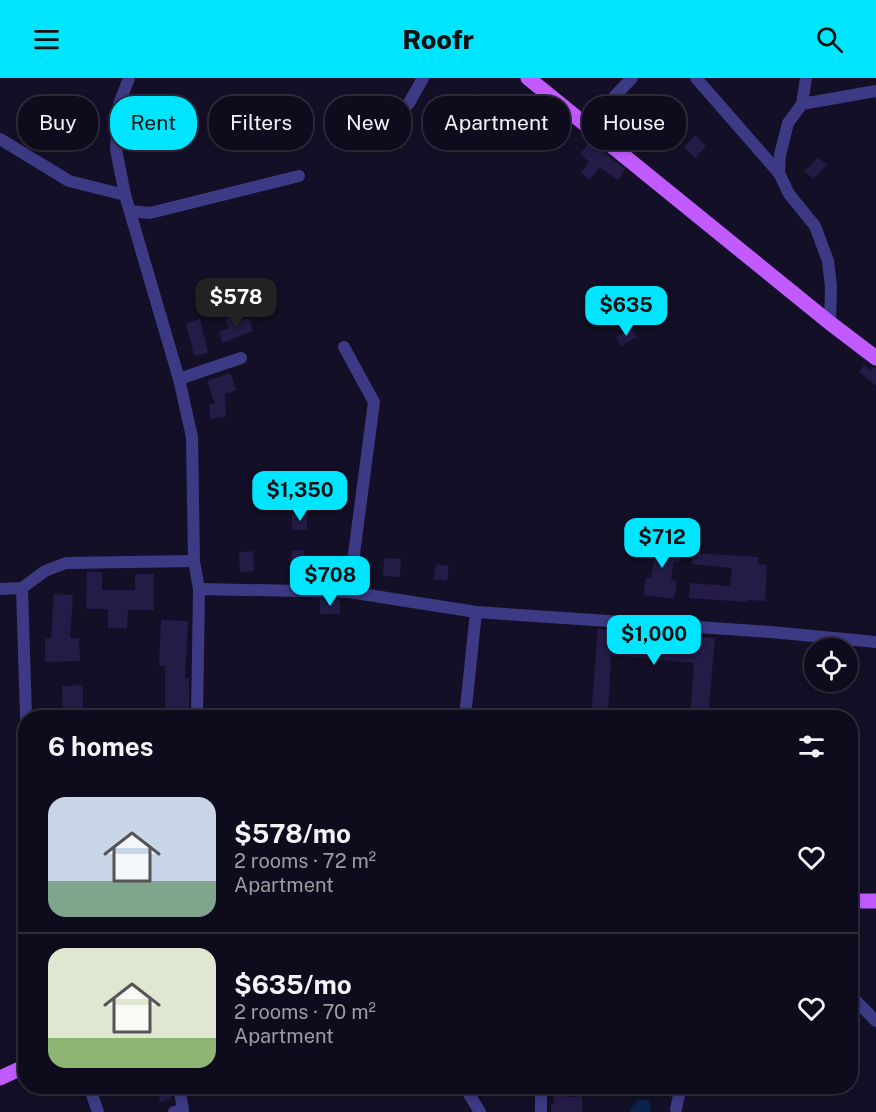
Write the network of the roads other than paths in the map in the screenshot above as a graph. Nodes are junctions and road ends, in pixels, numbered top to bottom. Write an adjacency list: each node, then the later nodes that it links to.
1 (129, 78): 16 (street)
2 (423, 78): 9 (street)
3 (528, 78): 11 (main road)
4 (632, 78): 8 (street)
5 (696, 78): 14 (street)
6 (806, 78): 10 (street)
7 (876, 91): 10 (street)
8 (615, 96)
9 (411, 99)
10 (802, 104): 14 (street)
11 (582, 123)
12 (0, 139): 16 (street)
13 (616, 150): 18 (main road)
14 (779, 173): 18 (street)
15 (299, 176): 17 (street)
16 (125, 195): 17 (street)
17 (130, 211): 22 (street)
18 (830, 323): 21 (main road)
19 (344, 346): 27 (street)
20 (241, 358): 22 (street)
21 (876, 358)
22 (179, 379): 23 (street)
23 (194, 561): 24 (street); 26 (street)
24 (22, 588): 25 (street); 30 (street)
25 (0, 589)
26 (199, 589): 27 (street); 31 (street)
27 (350, 592): 28 (street)
28 (476, 612): 29 (street); 32 (street)
29 (876, 642)
30 (26, 710)
31 (197, 710)
32 (466, 710)
33 (858, 901): 34 (main road)
34 (876, 901)
35 (858, 1003): 36 (street)
36 (876, 1021)
37 (18, 1069): 38 (main road)
38 (0, 1078)
39 (91, 1094): 45 (street)
40 (180, 1094): 46 (street)
41 (469, 1094): 47 (street)
42 (541, 1094): 48 (street)
43 (679, 1094): 44 (street)
44 (676, 1109)
45 (98, 1112)
46 (174, 1112)
47 (480, 1112)
48 (541, 1112)

